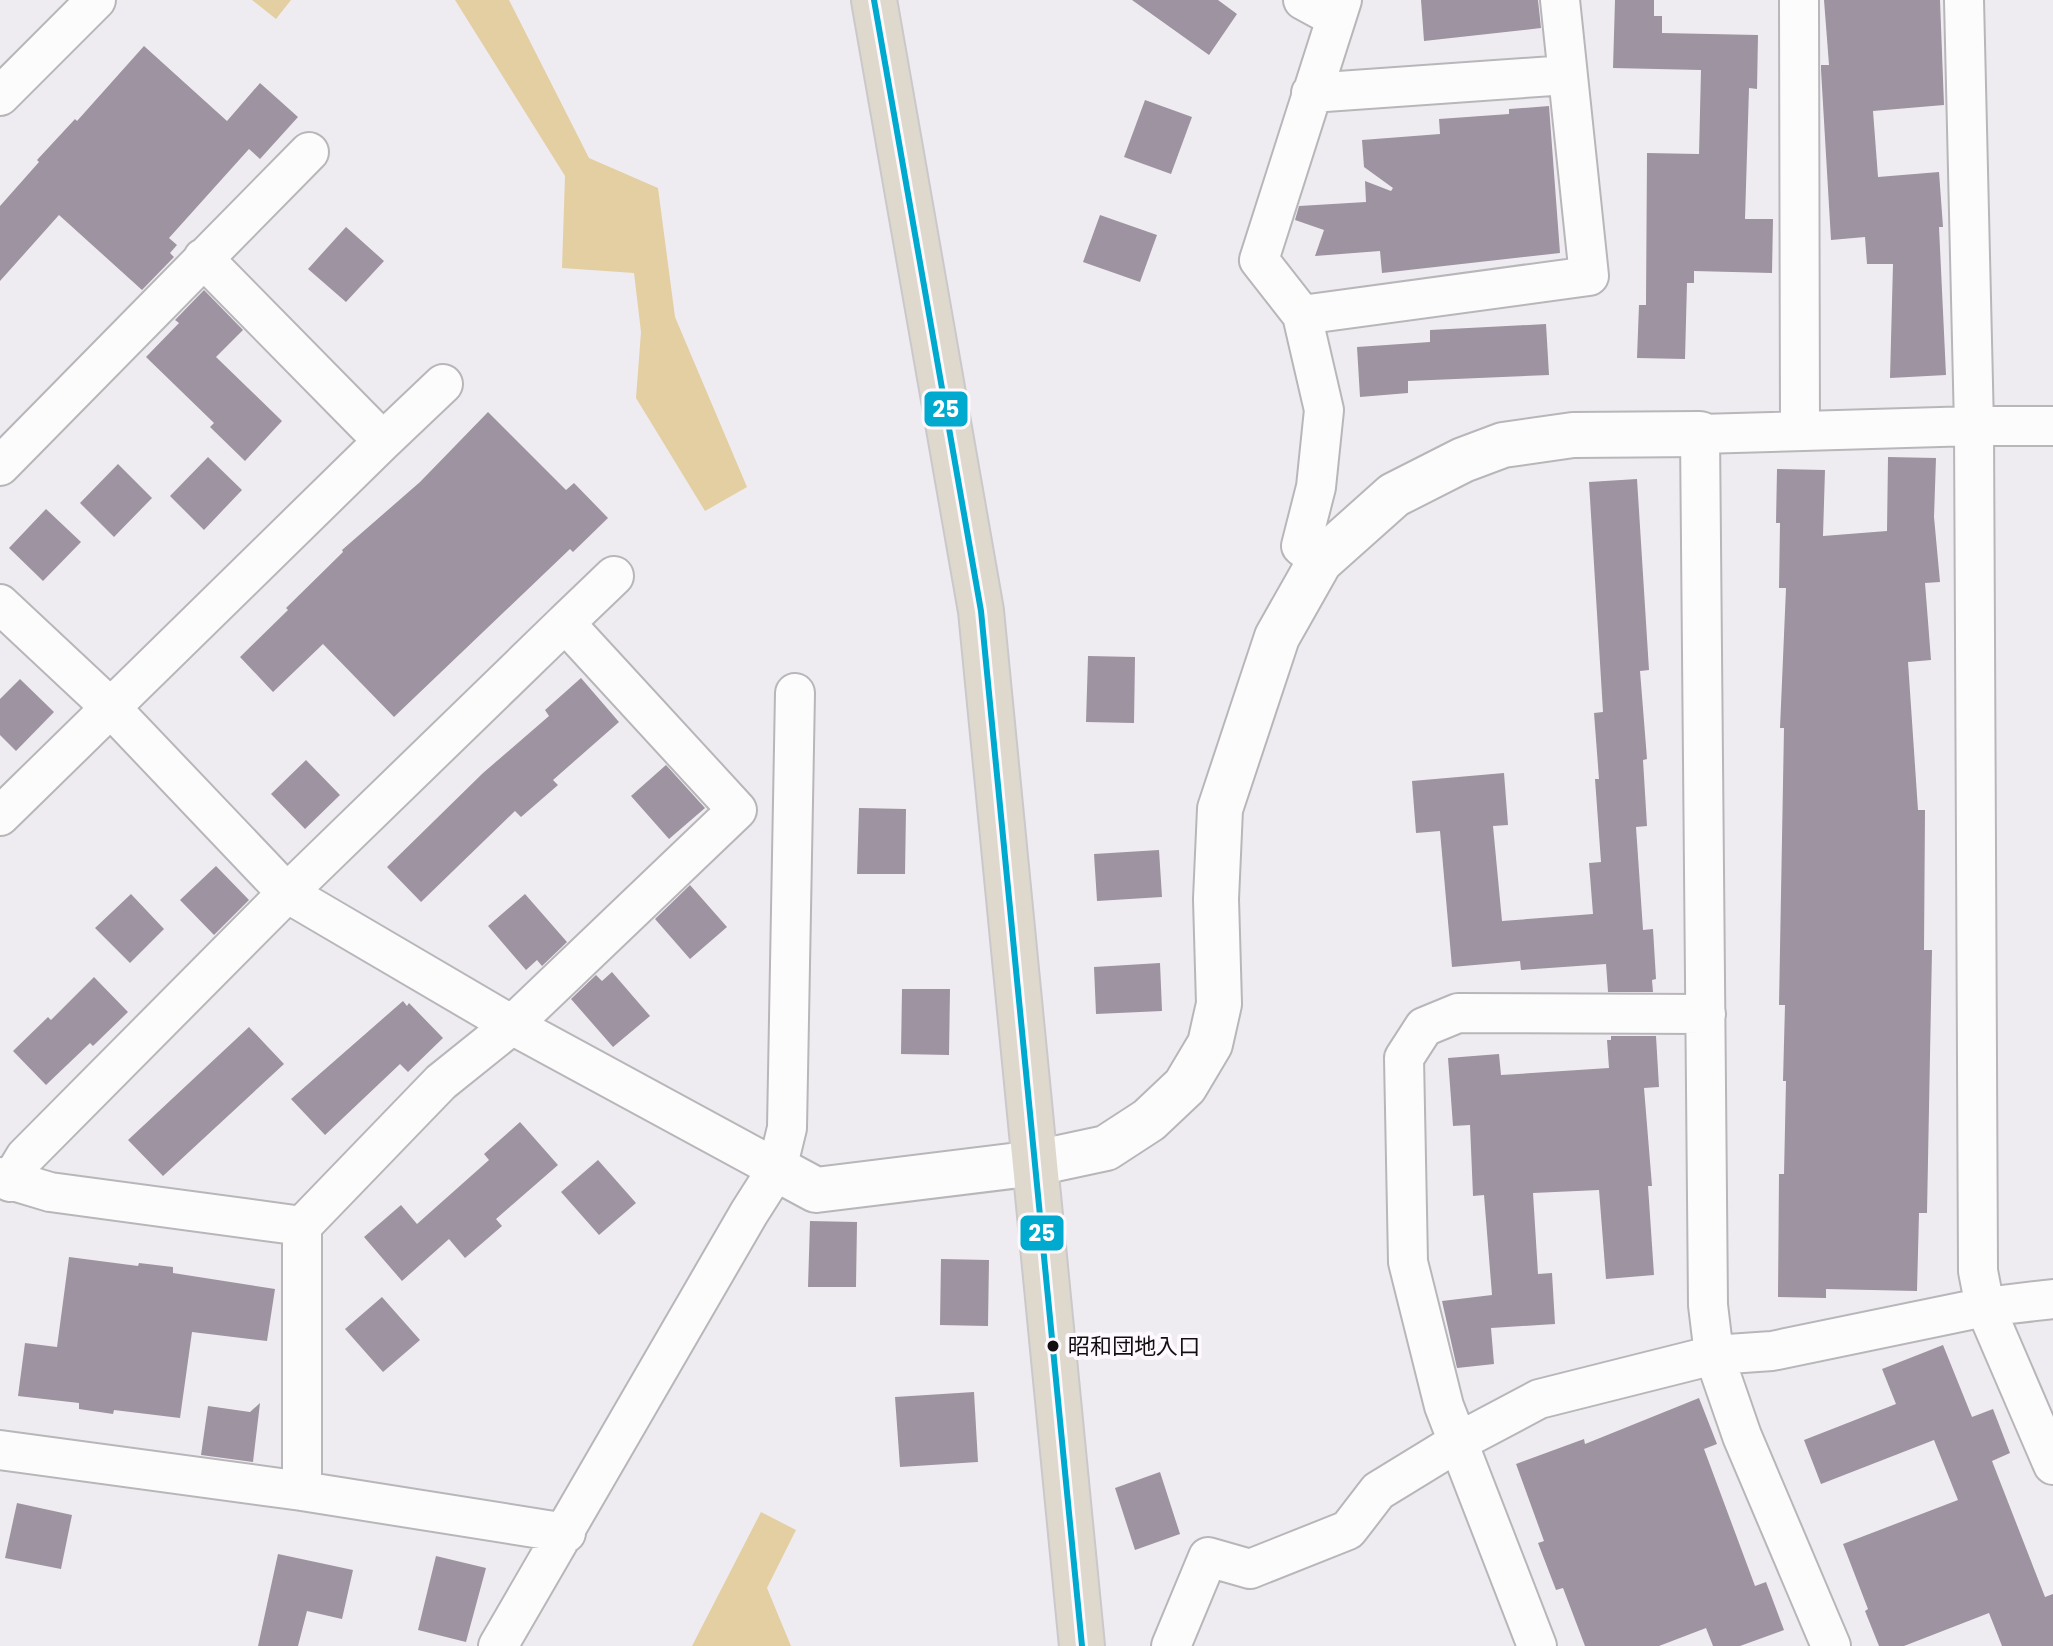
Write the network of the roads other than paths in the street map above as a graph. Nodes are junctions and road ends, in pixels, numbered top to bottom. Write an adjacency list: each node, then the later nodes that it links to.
1 (96, 0): 10 (street)
2 (874, 0): 31 (highway)
3 (1303, 0): 7 (street)
4 (1560, 0): 8 (street)
5 (1799, 0): 17 (street)
6 (1964, 0): 15 (street)
7 (1339, 9): 9 (street)
8 (1567, 75): 9 (street); 13 (street)
9 (1311, 93): 13 (street)
10 (0, 96)
11 (309, 152): 12 (street)
12 (203, 258): 19 (street); 20 (street)
13 (1302, 315): 21 (street)
14 (443, 384): 19 (street)
15 (1974, 426): 16 (street); 17 (street); 36 (street)
16 (2053, 426)
17 (1800, 431): 18 (street)
18 (1700, 434): 21 (street); 29 (street)
19 (383, 441): 26 (street)
20 (0, 466)
21 (1320, 561): 31 (street)
22 (614, 576): 24 (street)
23 (0, 604): 26 (street)
24 (565, 623): 28 (street); 30 (street)
25 (795, 693): 32 (street)
26 (110, 707): 27 (street); 28 (street)
27 (0, 816)
28 (287, 893): 30 (street); 33 (street)
29 (1706, 1014): 37 (street); 38 (street)
30 (512, 1025): 32 (street); 34 (street)
31 (1036, 1163): 32 (street); 44 (highway)
32 (777, 1169): 42 (street)
33 (5, 1180): 34 (street)
34 (302, 1226): 41 (street)
35 (2053, 1299): 36 (street)
36 (1985, 1307): 37 (street); 40 (street)
37 (1714, 1355): 38 (street); 47 (street)
38 (1458, 1442): 45 (street); 46 (street)
39 (0, 1450): 41 (street)
40 (2053, 1465)
41 (302, 1491): 42 (street)
42 (566, 1533): 43 (street)
43 (498, 1646)
44 (1082, 1646)
45 (1171, 1646)
46 (1537, 1646)
47 (1831, 1646)

